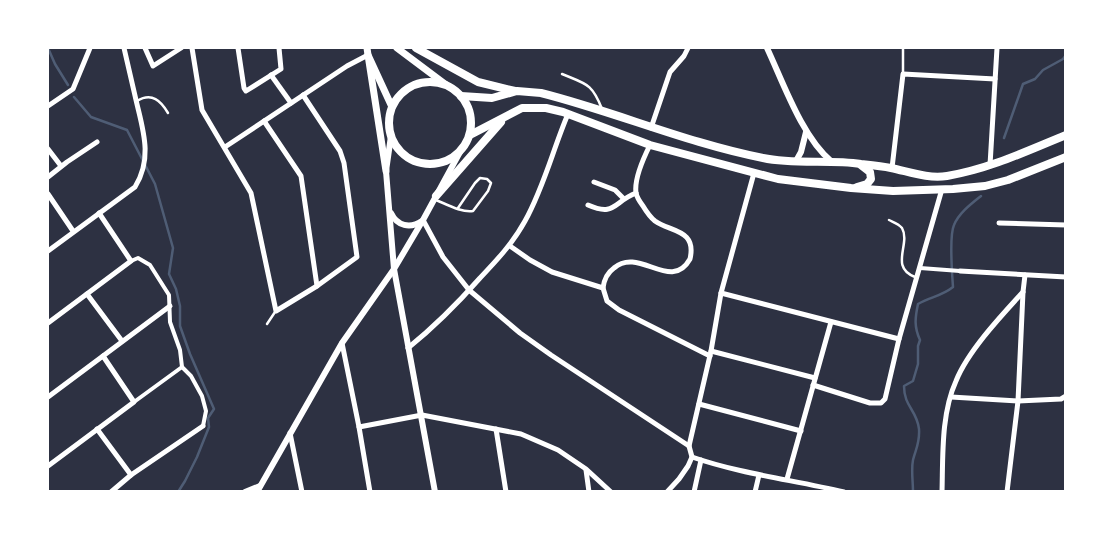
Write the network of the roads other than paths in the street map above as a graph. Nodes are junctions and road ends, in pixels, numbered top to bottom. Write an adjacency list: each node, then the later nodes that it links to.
1 (90, 48): 25 (street)
2 (124, 48): 23 (street)
3 (145, 48): 4 (street)
4 (181, 48)
5 (192, 48): 39 (street)
6 (238, 48): 17 (street)
7 (279, 48): 17 (street)
8 (397, 48): 19 (main road)
9 (416, 48): 20 (main road)
10 (688, 48): 32 (street)
11 (768, 48): 33 (street)
12 (902, 48): 16 (lane)
13 (997, 48): 18 (street)
14 (368, 51): 21 (street); 26 (main road); 49 (main road)
15 (562, 74): 27 (lane)
16 (902, 74): 18 (street); 48 (street)
17 (271, 75): 24 (street)
18 (995, 79): 46 (street)
19 (444, 84): 22 (main road); 26 (main road)
20 (517, 92): 22 (main road); 27 (main road)
21 (303, 95): 24 (street); 77 (street)
22 (461, 96): 34 (main road)
23 (136, 102): 28 (lane); 62 (street)
24 (290, 103): 31 (street)
25 (48, 106)
26 (392, 107): 36 (main road)
27 (603, 112): 32 (main road)
28 (168, 114)
29 (568, 114): 30 (main road); 38 (main road); 68 (street)
30 (506, 117): 34 (main road); 57 (main road)
31 (264, 121): 39 (street); 77 (street)
32 (651, 128): 43 (main road)
33 (806, 132): 43 (street); 44 (street)
34 (470, 135): 41 (main road)
35 (1066, 135): 46 (main road)
36 (391, 136): 41 (main road); 49 (street)
37 (97, 142): 47 (street)
38 (650, 145): 50 (main road); 55 (street)
39 (225, 147): 84 (street)
40 (48, 149): 47 (street)
41 (460, 152): 57 (street)
42 (1066, 157): 54 (main road)
43 (796, 161): 44 (main road)
44 (831, 161): 45 (main road)
45 (859, 163): 48 (main road); 53 (main road)
46 (990, 165): 48 (main road)
47 (61, 166): 51 (street)
48 (892, 168)
49 (386, 171): 60 (street)
50 (754, 173): 53 (main road); 81 (street)
51 (48, 177)
52 (594, 182): 58 (street)
53 (851, 188): 54 (main road)
54 (942, 189): 72 (street)
55 (636, 193): 58 (street); 78 (street)
56 (48, 194): 67 (street)
57 (435, 198): 61 (lane); 63 (street)
58 (623, 198): 59 (street)
59 (588, 205)
60 (389, 208): 63 (street); 71 (street)
61 (458, 208): 61 (lane)
62 (99, 213): 67 (street); 70 (street)
63 (423, 220): 71 (street); 79 (street)
64 (889, 220): 75 (lane)
65 (999, 223): 66 (street)
66 (1066, 225)
67 (73, 231): 69 (street)
68 (510, 246): 78 (street); 79 (street)
69 (48, 251)
70 (131, 261): 82 (street); 83 (street)
71 (394, 268): 90 (street); 91 (street)
72 (920, 268): 73 (street); 75 (street)
73 (960, 271): 74 (street)
74 (1025, 275): 76 (street); 80 (street)
75 (917, 277): 88 (street)
76 (1066, 277)
77 (317, 286): 84 (street)
78 (603, 288): 92 (street)
79 (469, 290): 91 (street); 110 (street)
80 (1023, 292): 99 (street); 100 (street)
81 (721, 293): 85 (street); 92 (street)
82 (87, 294): 86 (street); 89 (street)
83 (170, 306): 89 (street); 94 (street)
84 (276, 310): 87 (lane)
85 (831, 322): 88 (street); 95 (street)
86 (48, 323)
87 (267, 324)
88 (899, 339): 96 (street)
89 (122, 341): 93 (street)
90 (342, 343): 105 (street); 109 (street)
91 (408, 348): 103 (street)
92 (710, 354): 95 (street); 102 (street)
93 (103, 356): 98 (street); 101 (street)
94 (182, 367): 101 (street); 104 (street)
95 (815, 378): 96 (street)
96 (813, 385): 108 (street)
97 (1066, 396): 100 (street)
98 (48, 397)
99 (951, 397): 100 (street); 134 (street)
100 (1018, 401): 135 (street)
101 (134, 402): 106 (street)
102 (699, 404): 108 (street); 110 (street)
103 (422, 416): 105 (street); 107 (street); 126 (street)
104 (203, 426): 115 (street)
105 (359, 427): 125 (street)
106 (97, 429): 113 (street); 115 (street)
107 (496, 430): 114 (street); 127 (street)
108 (801, 431): 117 (street)
109 (290, 432): 119 (street); 124 (street)
110 (689, 446): 111 (street)
111 (692, 457): 112 (street); 130 (street)
112 (701, 460): 116 (street); 131 (street)
113 (48, 466)
114 (586, 470): 128 (street); 129 (street)
115 (132, 475): 118 (street)
116 (758, 475): 117 (street); 132 (street)
117 (787, 479): 120 (street)
118 (118, 486): 121 (street); 122 (street)
119 (258, 488): 123 (street)
120 (823, 489): 133 (street)
121 (111, 492)
122 (122, 492)
123 (245, 492)
124 (302, 492)
125 (370, 492)
126 (435, 492)
127 (506, 492)
128 (589, 492)
129 (611, 492)
130 (667, 492)
131 (694, 492)
132 (755, 492)
133 (844, 492)
134 (942, 492)
135 (1007, 492)

